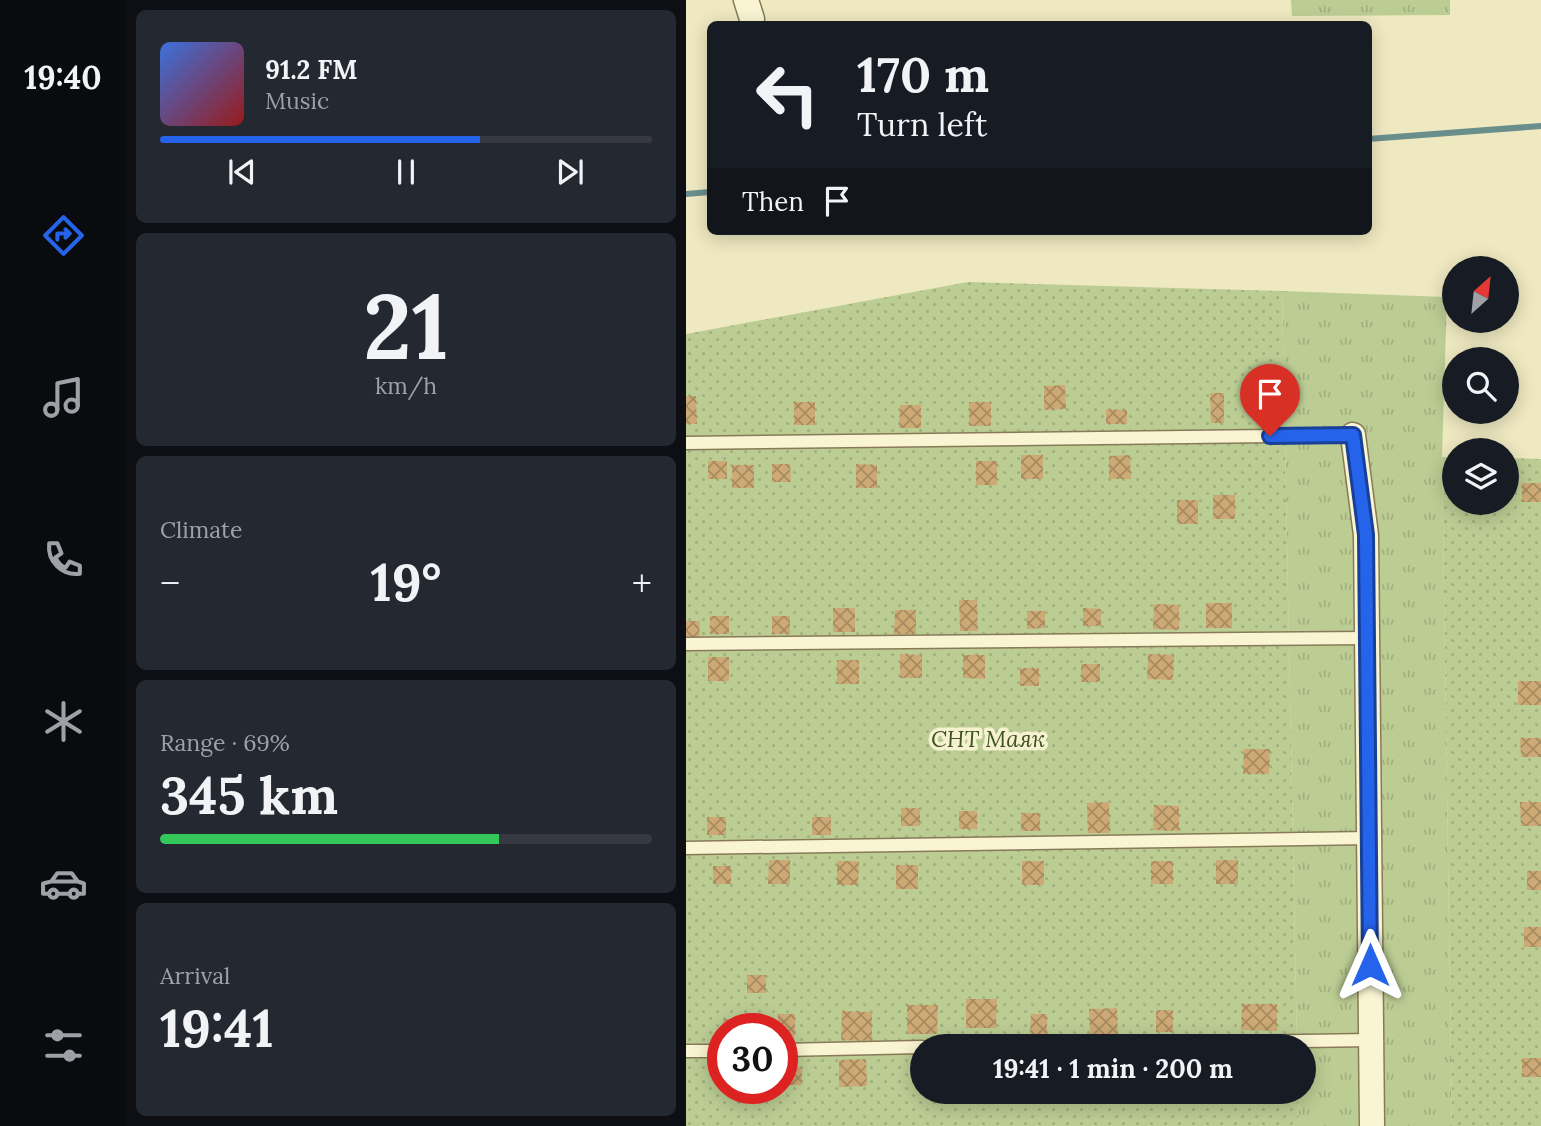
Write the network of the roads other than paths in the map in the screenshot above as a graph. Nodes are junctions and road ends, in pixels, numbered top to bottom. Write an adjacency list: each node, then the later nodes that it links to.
1 (1353, 435): 2 (lane); 3 (street)
2 (686, 443)
3 (1368, 638): 4 (lane); 5 (street)
4 (686, 644)
5 (1370, 838): 6 (lane); 7 (street)
6 (686, 848)
7 (1371, 1041): 8 (lane); 13 (street)
8 (1316, 1042)
9 (910, 1047): 10 (lane)
10 (798, 1050)
11 (686, 1051): 12 (lane)
12 (707, 1051)
13 (1372, 1126)

